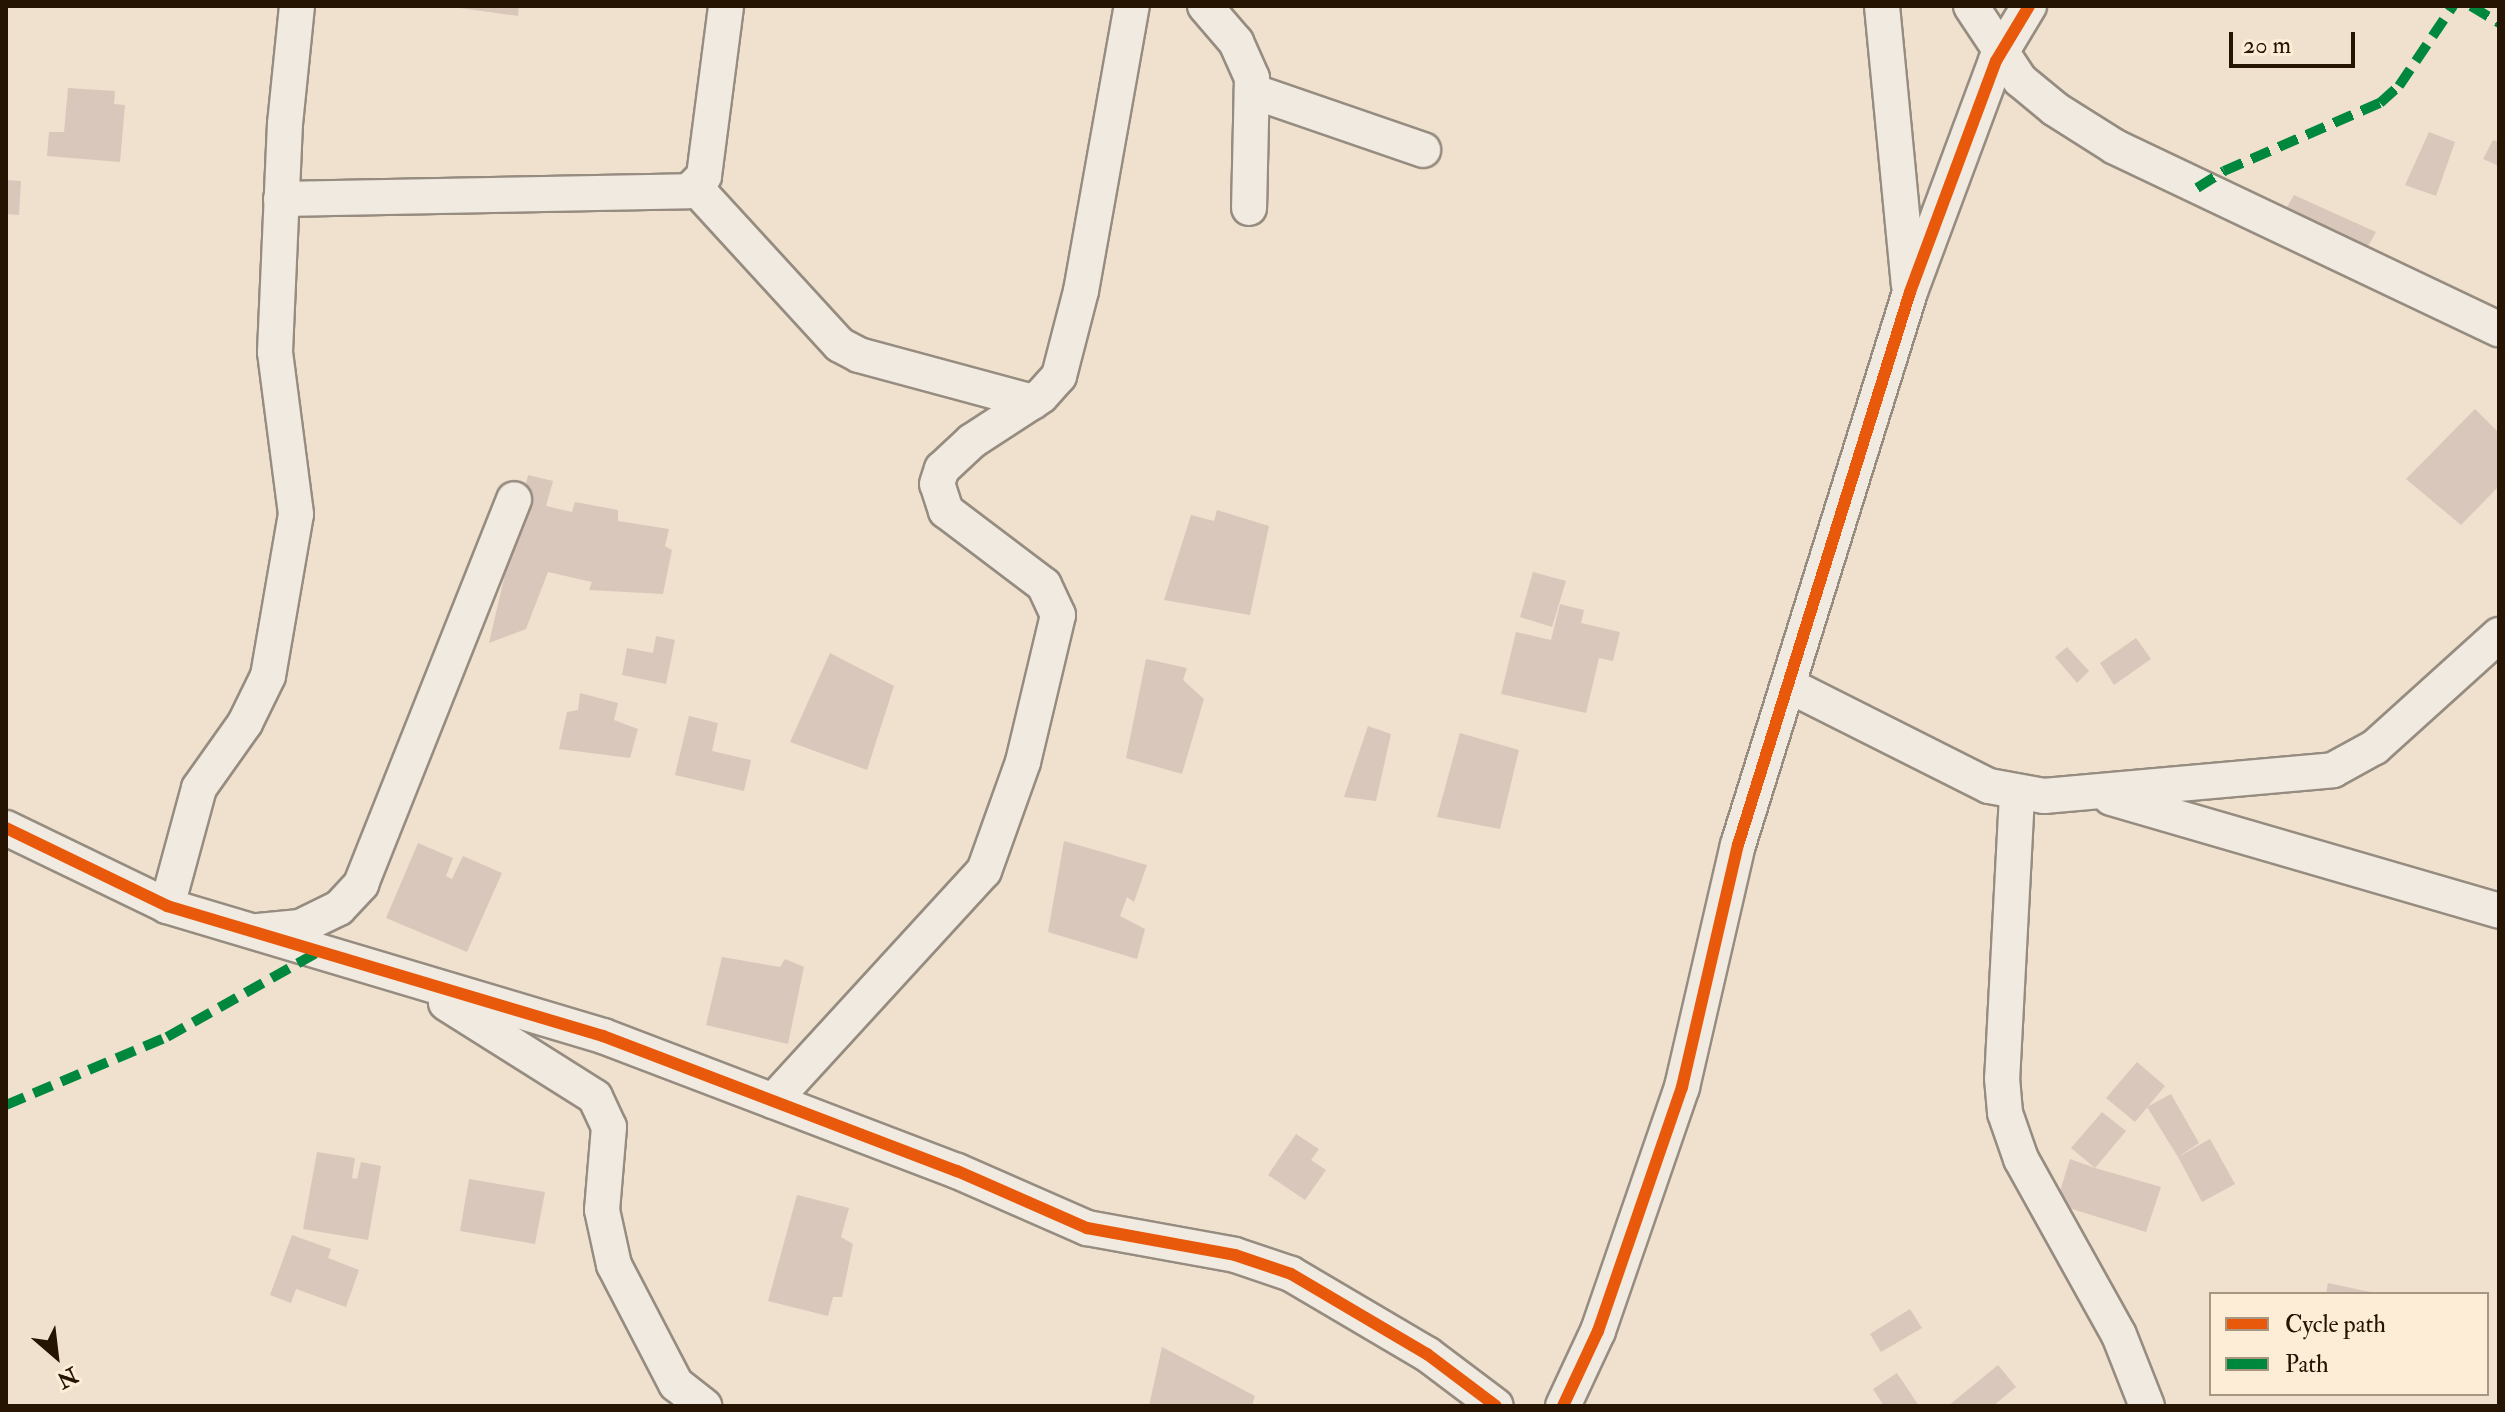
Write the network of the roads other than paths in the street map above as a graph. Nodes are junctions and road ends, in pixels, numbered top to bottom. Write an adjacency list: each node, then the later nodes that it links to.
1 (297, 6): 12 (street)
2 (726, 6): 11 (street)
3 (1132, 6): 16 (street)
4 (1205, 6): 9 (street)
5 (1882, 6): 14 (street)
6 (1971, 6): 8 (street)
7 (2029, 6): 8 (street)
8 (2000, 55): 14 (street); 15 (street)
9 (1252, 91): 10 (street); 13 (street)
10 (1423, 150)
11 (695, 187): 12 (street); 16 (street)
12 (281, 199): 23 (street)
13 (1249, 208)
14 (1910, 292): 19 (street)
15 (2499, 329)
16 (1033, 402): 27 (street)
17 (514, 499): 25 (street)
18 (2499, 635): 20 (street)
19 (1788, 685): 21 (street); 30 (street)
20 (2090, 792): 21 (street); 24 (street)
21 (2017, 795): 31 (street)
22 (6, 828): 23 (street)
23 (167, 906): 25 (street)
24 (2499, 911)
25 (242, 932): 26 (street)
26 (413, 981): 27 (street); 28 (street)
27 (773, 1101): 29 (street)
28 (704, 1406)
29 (1496, 1406)
30 (1563, 1406)
31 (2147, 1406)

